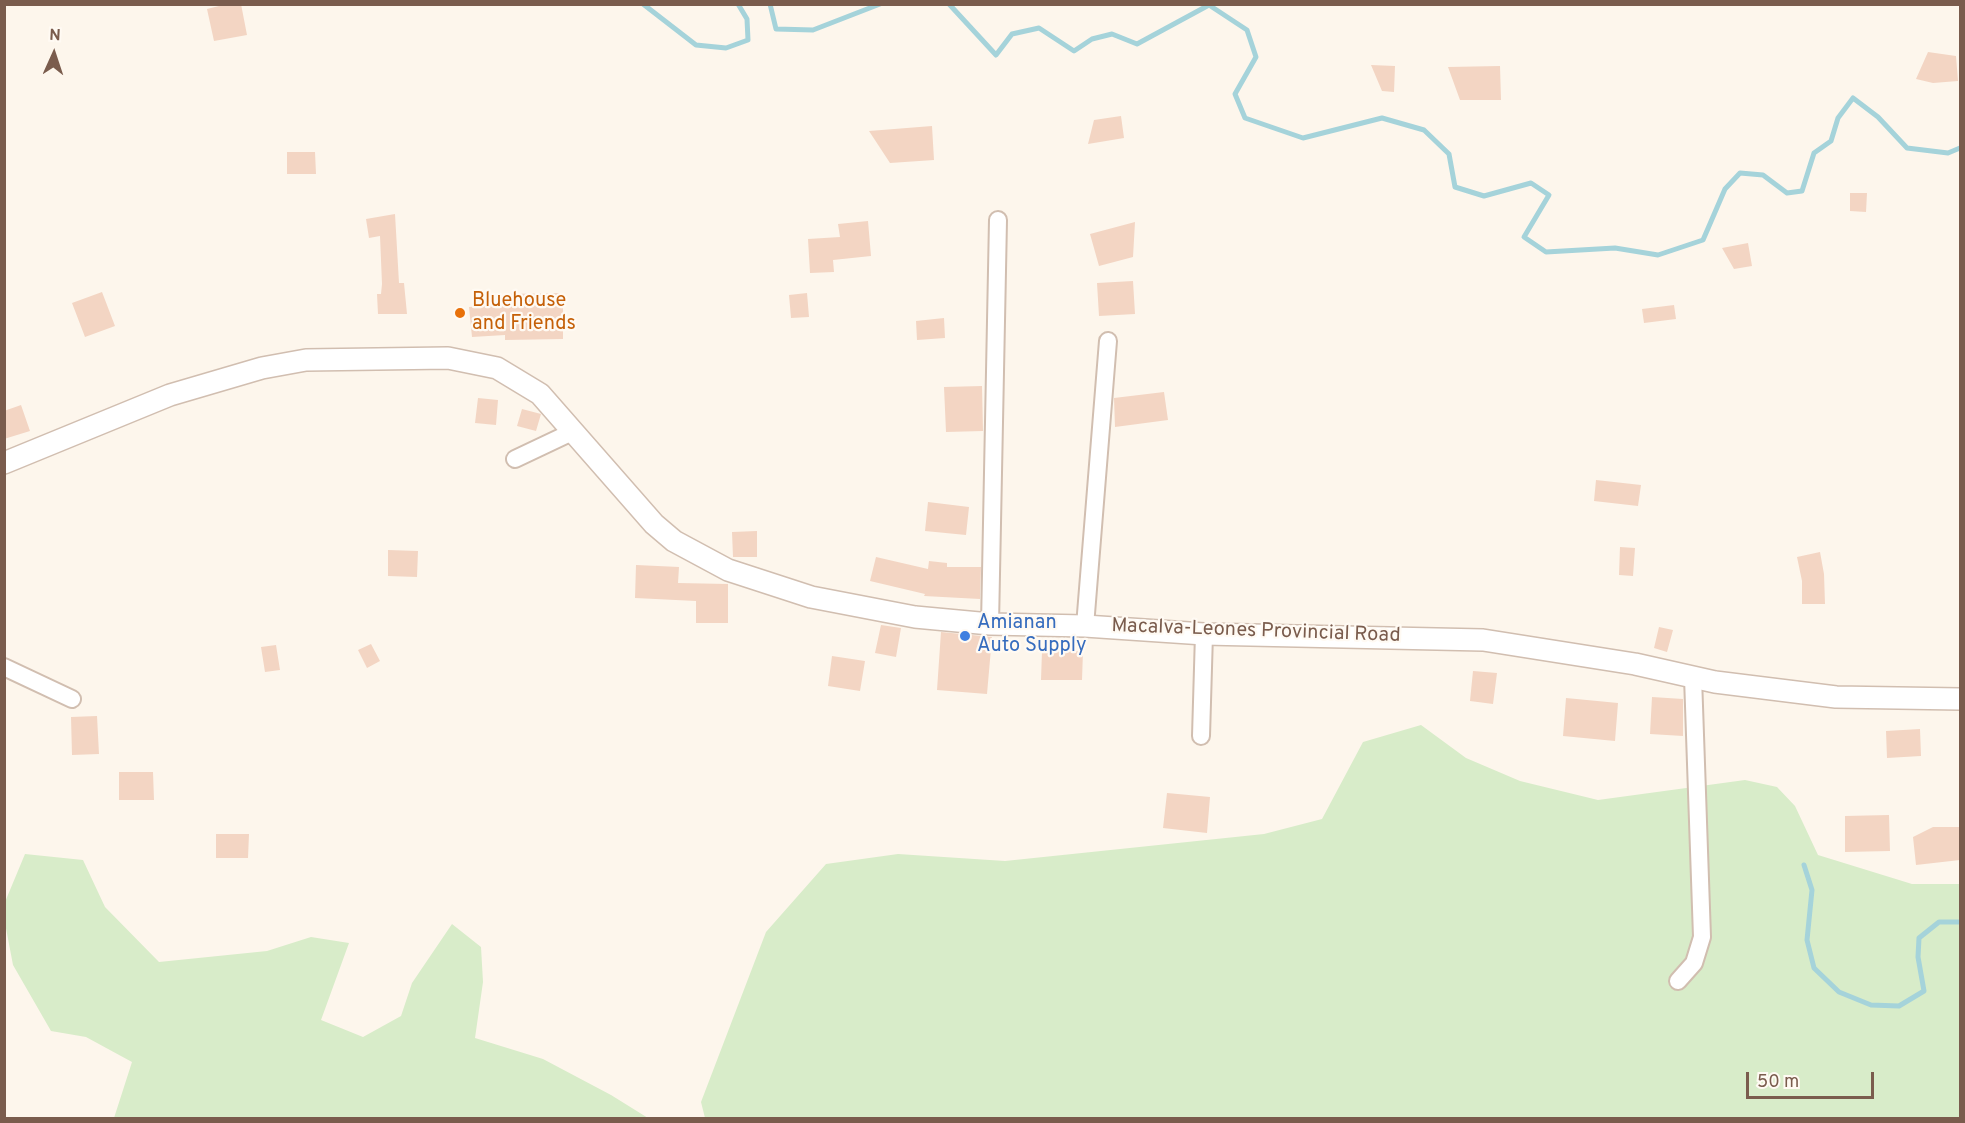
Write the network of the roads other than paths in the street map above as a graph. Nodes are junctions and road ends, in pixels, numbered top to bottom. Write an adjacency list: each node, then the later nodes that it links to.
1 (998, 220): 6 (street)
2 (1108, 341): 7 (street)
3 (572, 432): 4 (street); 5 (street, Macalva-Leones Provincial Road); 6 (street, Macalva-Leones Provincial Road)
4 (515, 459)
5 (4, 463)
6 (990, 624): 7 (street, Macalva-Leones Provincial Road)
7 (1085, 626): 8 (street, Macalva-Leones Provincial Road)
8 (1204, 634): 10 (street, Macalva-Leones Provincial Road); 13 (street)
9 (4, 667): 11 (street)
10 (1693, 677): 12 (street, Macalva-Leones Provincial Road); 14 (street)
11 (72, 699)
12 (1960, 699)
13 (1201, 736)
14 (1678, 981)

